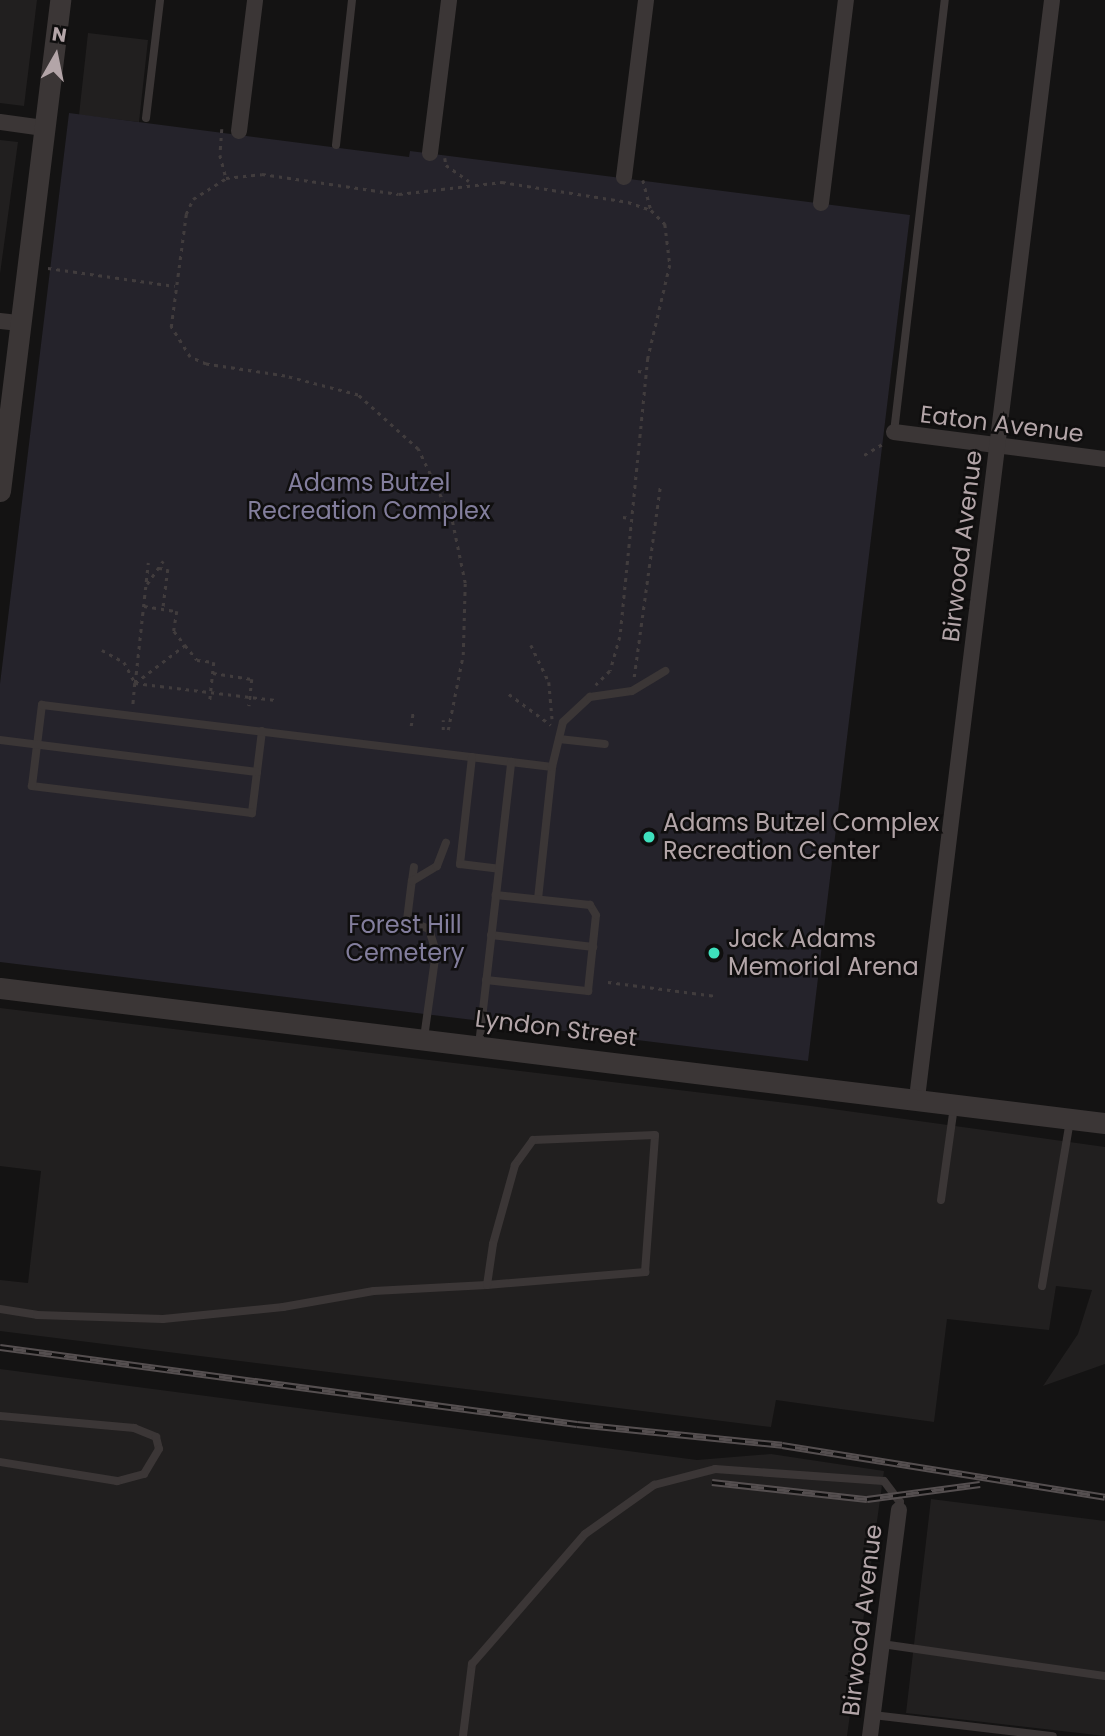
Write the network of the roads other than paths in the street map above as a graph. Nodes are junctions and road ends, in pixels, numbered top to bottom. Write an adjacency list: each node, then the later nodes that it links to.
1 (60, 0): 12 (street)
2 (160, 0): 10 (lane)
3 (256, 0): 13 (street)
4 (352, 0): 14 (lane)
5 (449, 0): 15 (street)
6 (646, 0): 16 (street)
7 (846, 0): 17 (street)
8 (945, 0): 19 (lane)
9 (1052, 0): 20 (street, Birwood Avenue)
10 (146, 118)
11 (0, 122): 12 (street)
12 (44, 128): 18 (street)
13 (239, 131)
14 (336, 145)
15 (437, 154)
16 (624, 177)
17 (821, 203)
18 (10, 322): 22 (street)
19 (894, 432): 20 (street, Eaton Avenue)
20 (996, 447): 21 (street, Eaton Avenue); 45 (street, Birwood Avenue)
21 (1105, 459)
22 (0, 491)
23 (665, 670): 25 (lane)
24 (262, 732): 28 (lane); 29 (lane); 32 (lane)
25 (560, 734): 27 (lane); 31 (lane)
26 (0, 740): 28 (lane)
27 (605, 744)
28 (37, 745): 32 (lane); 32 (lane)
29 (472, 757): 30 (lane); 35 (lane)
30 (511, 761): 31 (lane); 35 (lane)
31 (552, 766): 38 (lane)
32 (257, 772)
33 (446, 844): 36 (lane)
34 (414, 866): 36 (lane)
35 (499, 869): 37 (lane)
36 (412, 881): 43 (lane)
37 (496, 895): 38 (lane); 39 (lane)
38 (538, 899): 40 (lane)
39 (491, 935): 40 (lane); 41 (lane)
40 (593, 947): 41 (lane)
41 (486, 980): 44 (lane)
42 (0, 988): 43 (street, Lyndon Street)
43 (424, 1038): 44 (street, Lyndon Street)
44 (479, 1045): 45 (street, Lyndon Street)
45 (917, 1098): 46 (street, Lyndon Street)
46 (954, 1103): 47 (street, Lyndon Street); 49 (lane)
47 (1071, 1119): 48 (street, Lyndon Street); 51 (lane)
48 (1105, 1123)
49 (942, 1200)
50 (487, 1285): 50 (lane); 52 (lane)
51 (1042, 1286)
52 (0, 1309)
53 (0, 1416): 54 (lane)
54 (0, 1462)
55 (899, 1510): 56 (street, Birwood Avenue); 60 (lane)
56 (882, 1644): 57 (lane); 58 (street, Birwood Avenue)
57 (1105, 1675)
58 (873, 1714): 59 (lane); 61 (street, Birwood Avenue)
59 (1017, 1734): 62 (lane)
60 (463, 1736)
61 (870, 1736)
62 (1053, 1736)

